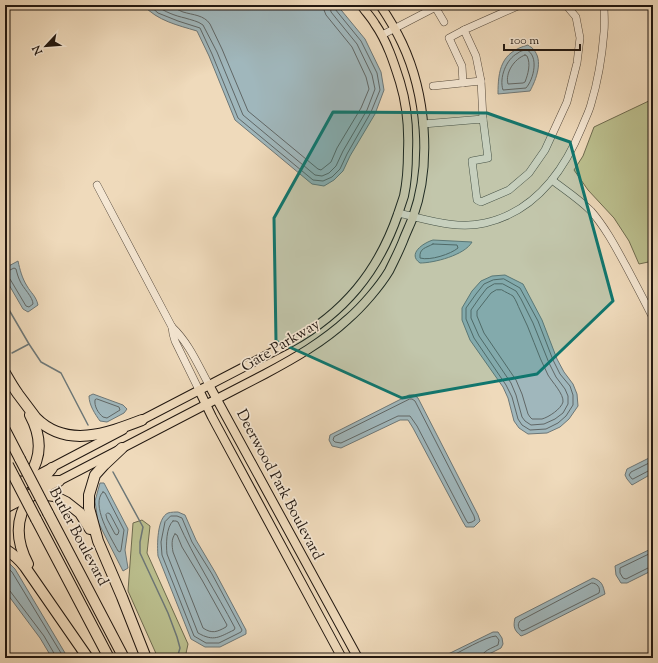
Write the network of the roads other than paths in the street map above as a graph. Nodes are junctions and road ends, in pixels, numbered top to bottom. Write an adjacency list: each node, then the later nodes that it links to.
1 (360, 5): 10 (main road, Gate Parkway)
2 (380, 5): 8 (main road, Gate Parkway)
3 (520, 5): 9 (street)
4 (566, 5): 14 (street)
5 (604, 5): 16 (street)
6 (435, 6): 7 (street); 8 (street)
7 (444, 22)
8 (395, 29): 10 (street); 15 (main road, Gate Parkway)
9 (464, 30): 11 (street); 12 (street)
10 (382, 35): 18 (main road, Gate Parkway)
11 (481, 81): 12 (street); 14 (street)
12 (464, 83): 13 (street)
13 (433, 86)
14 (483, 119): 15 (street)
15 (423, 124): 19 (main road, Gate Parkway)
16 (552, 180): 19 (street); 20 (street)
17 (97, 185): 21 (street, Deerwood Park Boulevard)
18 (398, 213): 19 (street); 23 (main road, Gate Parkway)
19 (414, 216): 26 (main road, Gate Parkway)
20 (653, 318)
21 (172, 327): 23 (street, Deerwood Park Boulevard); 24 (street, Deerwood Park Boulevard)
22 (5, 373): 25 (highway)
23 (209, 385): 24 (main road, Gate Parkway); 26 (main road, Deerwood Park Boulevard)
24 (199, 390): 27 (main road, Deerwood Park Boulevard); 28 (main road, Gate Parkway)
25 (18, 394): 28 (highway); 38 (highway)
26 (217, 399): 27 (main road, Gate Parkway); 34 (main road, Deerwood Park Boulevard)
27 (206, 405): 30 (main road, Gate Parkway); 33 (main road, Deerwood Park Boulevard)
28 (142, 420): 32 (main road, Gate Parkway)
29 (5, 430): 47 (highway, Butler Boulevard, bridge)
30 (122, 448): 37 (main road, Gate Parkway); 42 (highway)
31 (7, 462): 46 (highway, Butler Boulevard, bridge)
32 (52, 468): 36 (highway); 38 (main road, Gate Parkway)
33 (239, 468): 34 (main road); 49 (main road, Deerwood Park Boulevard)
34 (259, 477): 50 (main road, Deerwood Park Boulevard)
35 (5, 480): 38 (highway)
36 (42, 481): 37 (highway); 38 (highway); 40 (highway)
37 (59, 481): 40 (main road, Gate Parkway)
38 (25, 482): 39 (highway)
39 (8, 494): 40 (highway); 41 (highway)
40 (32, 495): 41 (main road, Gate Parkway); 42 (highway); 44 (highway)
41 (5, 508)
42 (98, 540): 48 (highway)
43 (5, 549): 44 (highway)
44 (40, 587): 45 (highway)
45 (88, 658)
46 (109, 658)
47 (124, 658)
48 (146, 658)
49 (342, 658)
50 (358, 658)

